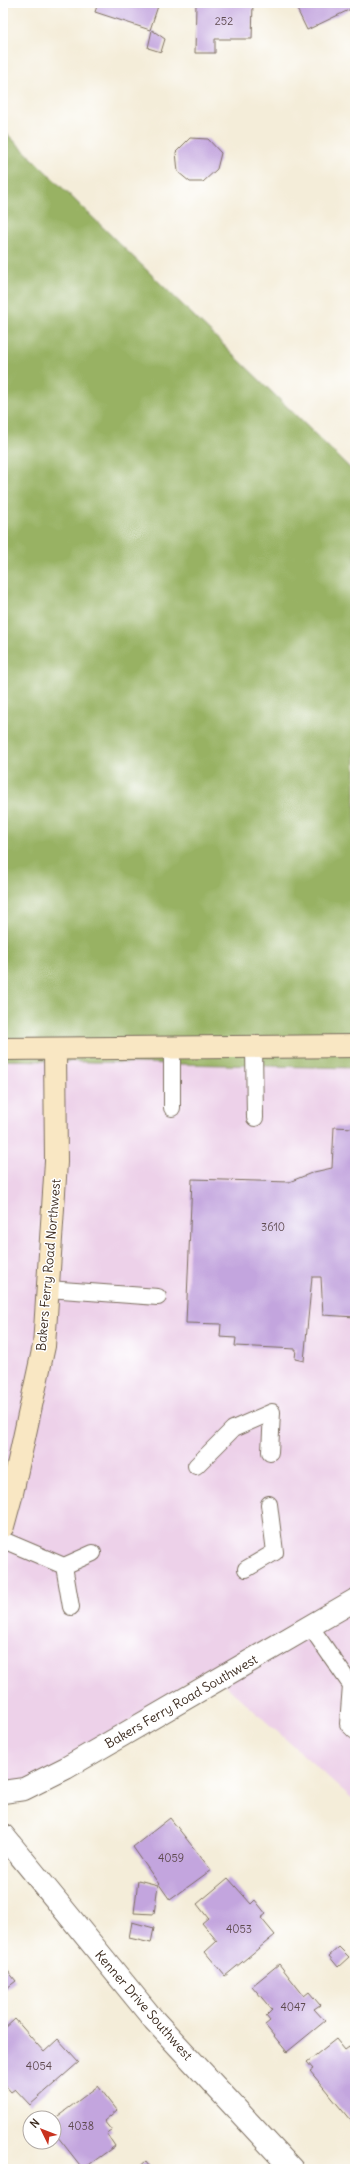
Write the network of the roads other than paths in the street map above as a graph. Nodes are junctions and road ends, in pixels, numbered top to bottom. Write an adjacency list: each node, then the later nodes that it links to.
1 (355, 1046): 2 (street)
2 (254, 1047): 3 (street); 7 (lane)
3 (172, 1048): 5 (street); 6 (lane)
4 (3, 1049): 5 (street)
5 (54, 1049): 8 (street, Bakers Ferry Road Northwest)
6 (172, 1108)
7 (255, 1118)
8 (48, 1289): 9 (lane); 13 (street, Bakers Ferry Road Northwest)
9 (158, 1297)
10 (270, 1452): 11 (lane)
11 (196, 1466)
12 (269, 1504): 17 (lane)
13 (3, 1526)
14 (3, 1540): 16 (lane)
15 (93, 1553): 16 (lane)
16 (64, 1566): 19 (lane)
17 (246, 1569)
18 (355, 1600): 20 (street, Bakers Ferry Road Southwest)
19 (71, 1607)
20 (310, 1626): 21 (lane); 23 (street, Bakers Ferry Road Southwest)
21 (353, 1684): 22 (lane)
22 (355, 1731)
23 (3, 1792)
24 (3, 1835): 25 (street, Kenner Drive Southwest)
25 (292, 2169)

